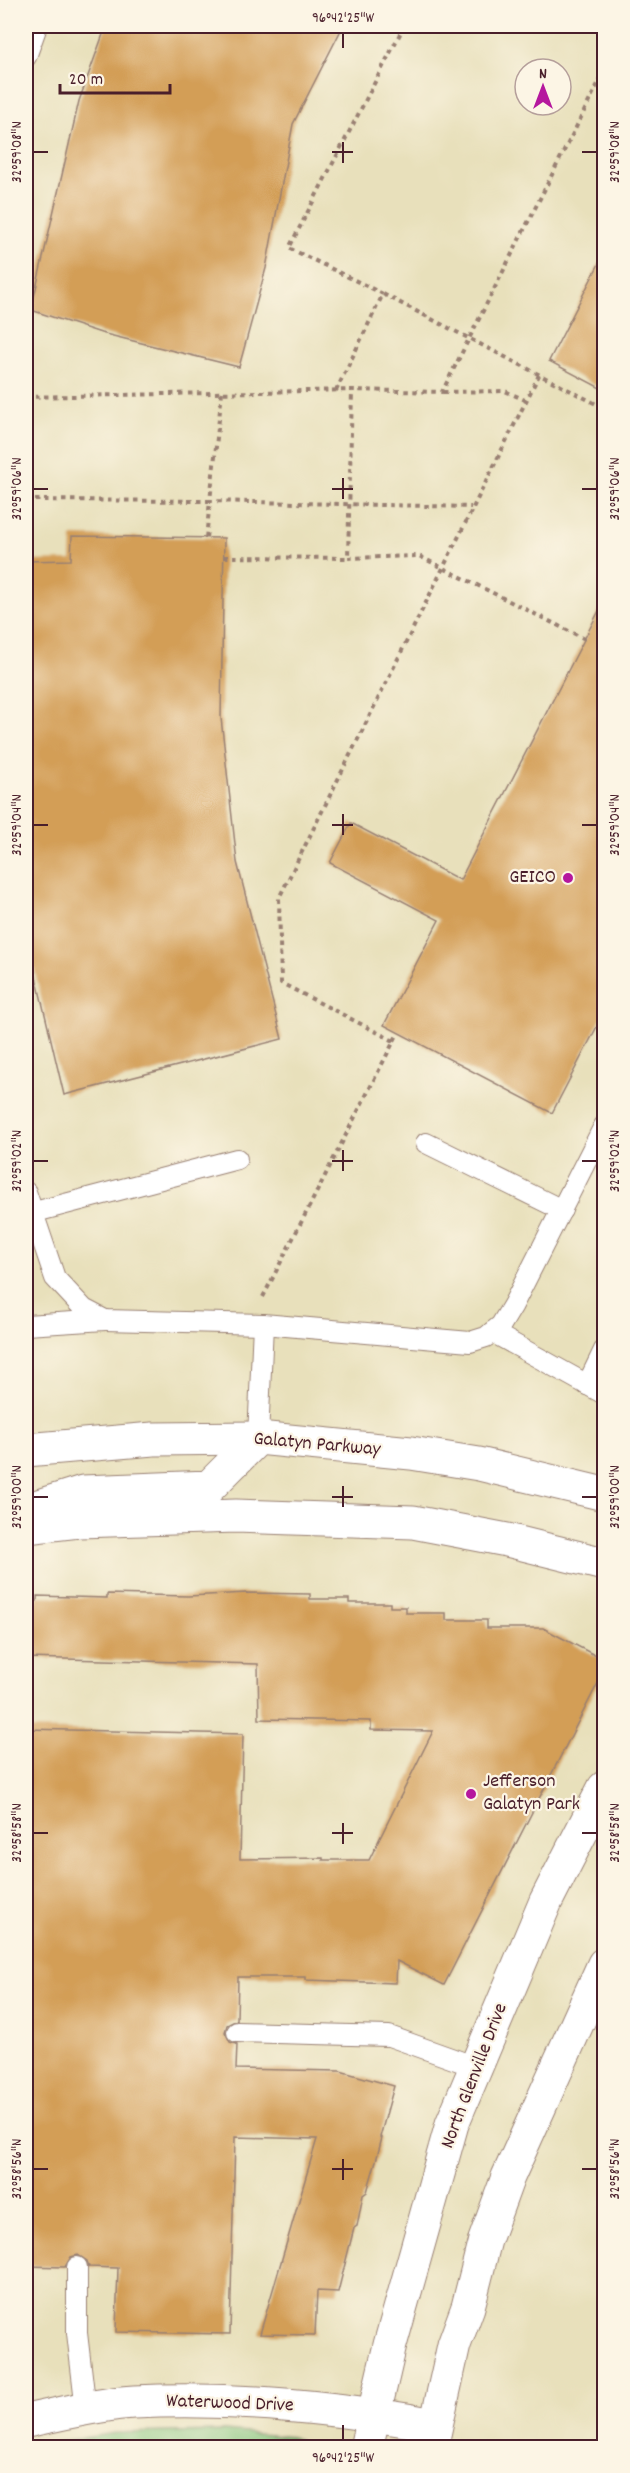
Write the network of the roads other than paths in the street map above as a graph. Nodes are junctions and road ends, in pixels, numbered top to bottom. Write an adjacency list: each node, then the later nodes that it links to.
1 (37, 26): 2 (lane)
2 (27, 49)
3 (604, 1126): 7 (lane)
4 (426, 1143): 7 (lane)
5 (237, 1159): 8 (lane)
6 (26, 1192): 8 (lane)
7 (562, 1210): 12 (lane)
8 (31, 1213): 9 (lane)
9 (105, 1320): 10 (lane); 11 (lane)
10 (262, 1324): 12 (lane); 16 (lane)
11 (26, 1325)
12 (492, 1332): 14 (lane)
13 (604, 1350): 14 (lane)
14 (587, 1385): 15 (lane)
15 (604, 1394)
16 (258, 1438): 17 (street, Galatyn Parkway); 18 (street, Galatyn Parkway); 19 (street)
17 (26, 1450)
18 (604, 1494)
19 (26, 1510)
20 (26, 1527): 21 (street)
21 (604, 1564)
22 (604, 1788): 25 (street, North Glenville Drive)
23 (604, 1964): 30 (street)
24 (237, 2032): 25 (lane)
25 (476, 2067): 28 (street, North Glenville Drive)
26 (77, 2267): 27 (lane)
27 (86, 2410): 28 (street, Waterwood Drive); 29 (street, Waterwood Drive)
28 (374, 2414): 30 (street, Waterwood Drive); 31 (street, North Glenville Drive)
29 (26, 2421)
30 (433, 2436)
31 (366, 2448)

